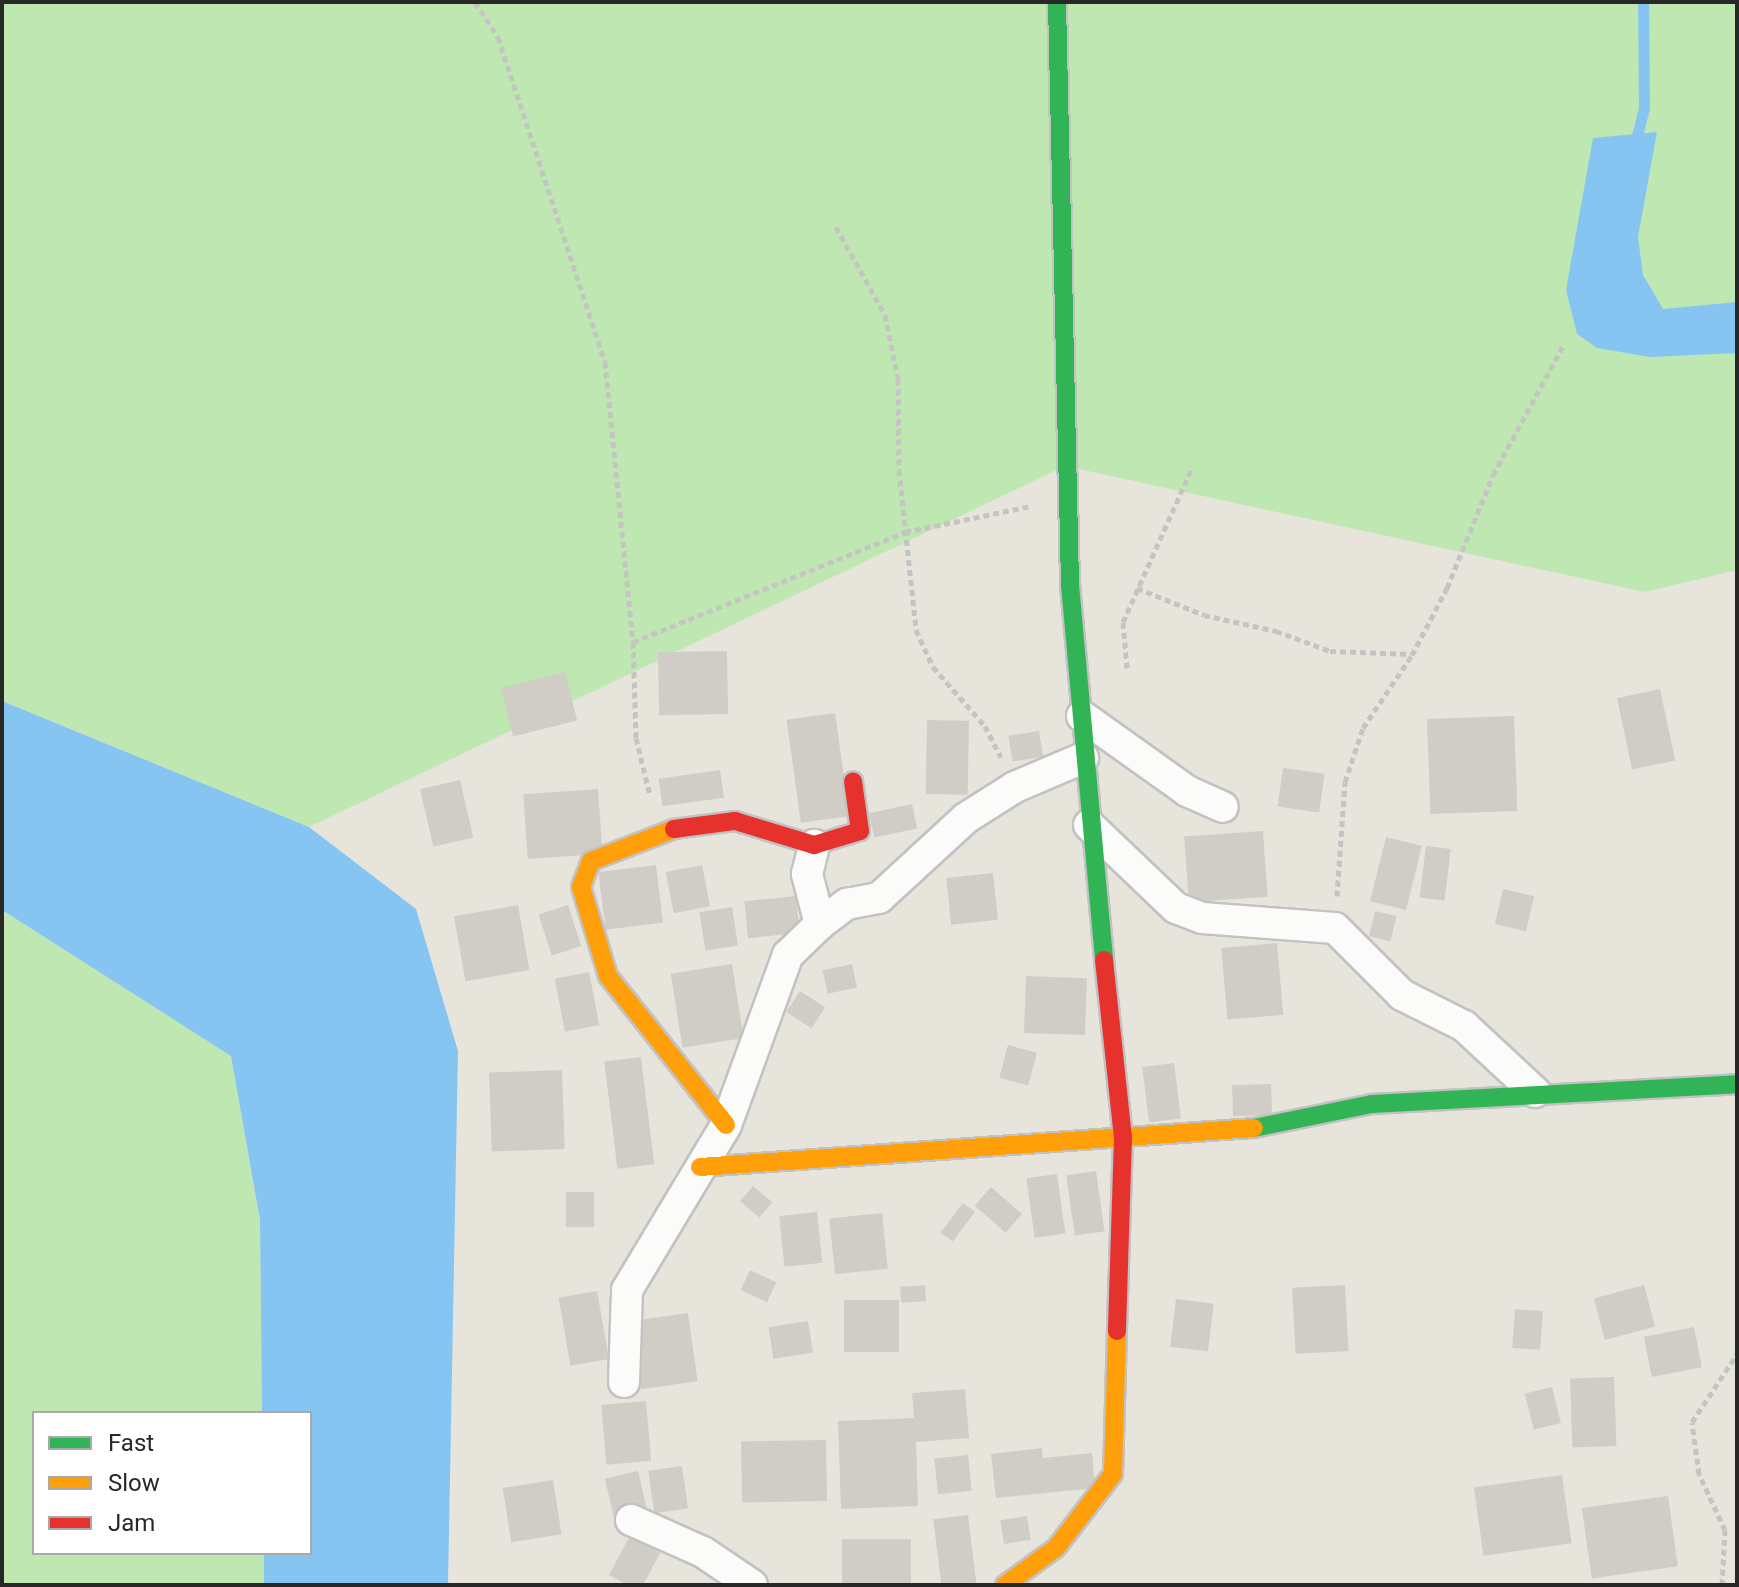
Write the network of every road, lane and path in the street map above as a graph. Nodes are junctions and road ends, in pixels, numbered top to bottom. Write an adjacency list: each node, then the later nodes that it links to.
1 (475, 2): 9 (path)
2 (1057, 2): 12 (street)
3 (836, 227): 7 (path)
4 (1563, 346): 10 (path)
5 (1192, 468): 8 (path)
6 (1038, 514): 7 (path)
7 (905, 532): 9 (path); 15 (path)
8 (1137, 588): 10 (path); 11 (path)
9 (633, 642): 18 (path)
10 (1412, 655): 21 (path)
11 (1127, 668)
12 (1082, 716): 13 (street); 16 (street)
13 (1083, 758): 15 (street); 17 (street)
14 (853, 781): 19 (street)
15 (1015, 787): 20 (street)
16 (1223, 807)
17 (1089, 825): 21 (street); 25 (street)
18 (658, 831): 19 (street); 24 (street)
19 (814, 845): 20 (street)
20 (820, 924): 24 (street)
21 (1335, 928): 23 (street)
22 (1737, 1084): 23 (street)
23 (1535, 1092): 25 (street)
24 (726, 1125): 26 (street)
25 (1123, 1137): 26 (street); 31 (street)
26 (700, 1167): 28 (street)
27 (1737, 1354): 32 (path)
28 (624, 1382)
29 (631, 1520): 30 (street)
30 (752, 1585)
31 (1005, 1585)
32 (1722, 1585)

